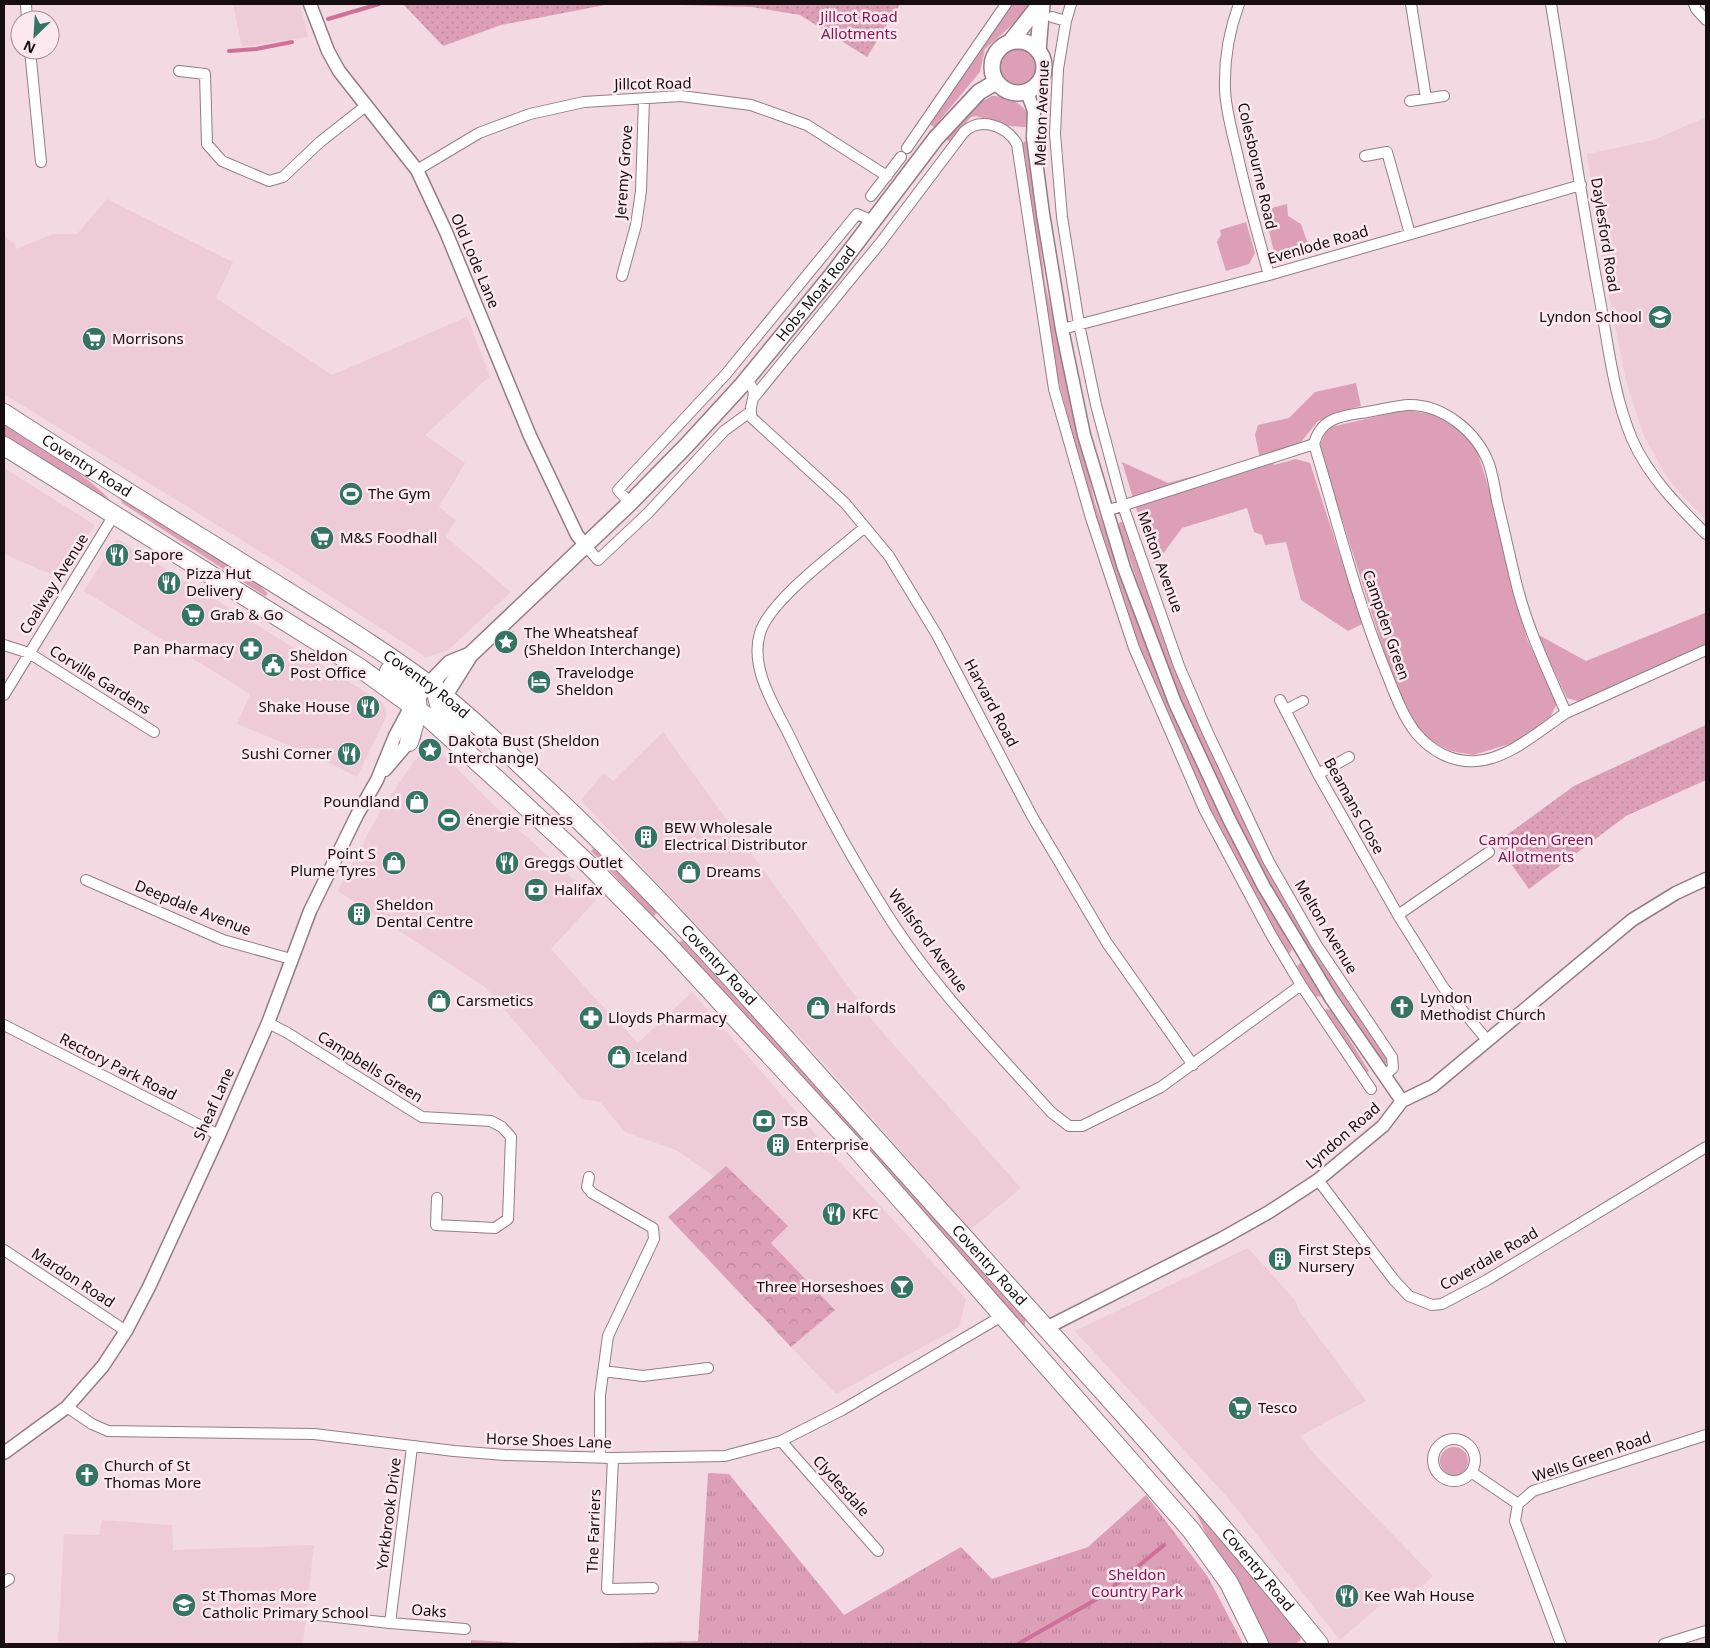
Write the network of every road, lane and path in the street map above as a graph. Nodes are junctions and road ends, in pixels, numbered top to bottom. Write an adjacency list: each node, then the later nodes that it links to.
1 (310, 4): 22 (street, Old Lode Lane)
2 (1006, 4): 29 (street)
3 (1041, 4): 12 (main road); 13 (main road)
4 (1071, 4): 11 (street, Melton Avenue)
5 (1239, 4): 34 (street, Colesbourne Road)
6 (1410, 4): 19 (street)
7 (1551, 4): 30 (street, Daylesford Road)
8 (1694, 4): 10 (street)
9 (1052, 17): 11 (street)
10 (1706, 20)
11 (1066, 21): 36 (street, Melton Avenue)
12 (1012, 41): 13 (main road); 16 (main road)
13 (1038, 50): 17 (main road)
14 (31, 60): 27 (street)
15 (179, 71): 22 (street)
16 (996, 82): 17 (main road); 32 (main road, Hobs Moat Road)
17 (1027, 92): 25 (street, Melton Avenue)
18 (1444, 96): 19 (street)
19 (1426, 98): 21 (street)
20 (644, 99): 28 (street, Jillcot Road); 29 (street, Jillcot Road); 35 (street, Jeremy Grove)
21 (1410, 101)
22 (367, 105): 28 (street, Old Lode Lane)
23 (993, 126): 24 (street, Melton Avenue); 39 (street, Hobs Moat Road)
24 (1013, 137): 25 (street); 73 (street, Melton Avenue)
25 (1033, 138): 37 (street, Melton Avenue)
26 (1366, 156): 33 (street)
27 (41, 162)
28 (418, 170): 52 (street, Old Lode Lane)
29 (887, 176): 31 (street)
30 (1581, 185): 33 (street, Evenlode Road); 51 (street, Daylesford Road)
31 (871, 196)
32 (873, 221): 38 (main road, Hobs Moat Road); 47 (street, Hobs Moat Road)
33 (1410, 234): 34 (street, Evenlode Road)
34 (1269, 275): 36 (street, Evenlode Road)
35 (622, 276)
36 (1079, 324): 37 (street, Evenlode Road); 48 (street, Melton Avenue)
37 (1062, 329): 49 (street, Melton Avenue)
38 (746, 380): 39 (street); 42 (main road, Hobs Moat Road)
39 (755, 396): 40 (street)
40 (750, 412): 43 (street); 50 (street, Harvard Road)
41 (4, 413): 46 (highway, Coventry Road)
42 (710, 420): 43 (street); 47 (main road, Hobs Moat Road)
43 (724, 431): 52 (street)
44 (1314, 444): 48 (street); 62 (street); 62 (street, Campden Green)
45 (4, 446): 46 (highway, Coventry Road)
46 (116, 501): 55 (street, Coalway Avenue); 58 (highway, Coventry Road); 58 (highway, Coventry Road)
47 (630, 503): 52 (main road, Hobs Moat Road)
48 (1123, 506): 49 (street); 81 (street, Melton Avenue)
49 (1106, 511): 71 (street, Melton Avenue)
50 (865, 527): 80 (street, Harvard Road); 80 (street, Wellsford Avenue)
51 (1706, 534)
52 (586, 546): 56 (main road, Hobs Moat Road)
53 (4, 645): 55 (street, Corville Gardens)
54 (1706, 650): 62 (street, Campden Green)
55 (29, 653): 57 (street, Coalway Avenue); 63 (street, Corville Gardens)
56 (470, 655): 58 (main road, Hobs Moat Road); 58 (main road, Hobs Moat Road)
57 (4, 695)
58 (428, 699): 64 (highway); 90 (highway, Coventry Road); 91 (highway, Coventry Road)
59 (1280, 700): 61 (street, Beamans Close)
60 (1303, 700): 61 (street)
61 (1286, 710): 66 (street, Beamans Close)
62 (1566, 713)
63 (154, 732)
64 (402, 739): 72 (street, Sheaf Lane)
65 (1349, 757): 66 (street)
66 (1318, 774): 70 (street, Beamans Close)
67 (1490, 852): 70 (street)
68 (1706, 879): 79 (street, Lyndon Road)
69 (86, 880): 72 (street, Deepdale Avenue)
70 (1398, 915): 79 (street, Beamans Close)
71 (1302, 952): 73 (street); 75 (street, Melton Avenue)
72 (291, 959): 77 (street, Sheaf Lane)
73 (1287, 961): 74 (street, Melton Avenue)
74 (1301, 985): 76 (street, Melton Avenue); 80 (street, Wellsford Avenue)
75 (1331, 998): 76 (street); 81 (street, Melton Avenue)
76 (1315, 1006): 82 (street, Melton Avenue)
77 (268, 1023): 84 (street, Sheaf Lane); 88 (street, Campbells Green)
78 (4, 1024): 84 (street, Rectory Park Road)
79 (1487, 1040): 83 (street, Lyndon Road)
80 (1193, 1065)
81 (1385, 1075): 83 (street, Melton Avenue)
82 (1368, 1085)
83 (1402, 1101): 87 (street, Lyndon Road)
84 (219, 1135): 92 (street, Sheaf Lane)
85 (1706, 1146): 87 (street, Coverdale Road)
86 (589, 1177): 94 (street)
87 (1318, 1180): 91 (street, Lyndon Road)
88 (437, 1198)
89 (4, 1250): 92 (street, Mardon Road)
90 (1002, 1316): 97 (street, Horse Shoes Lane); 104 (highway, Coventry Road)
91 (1048, 1328): 104 (highway); 112 (highway, Coventry Road)
92 (126, 1331): 95 (street, Sheaf Lane)
93 (708, 1368): 94 (street)
94 (603, 1371): 100 (street)
95 (68, 1407): 98 (street, Horse Shoes Lane); 99 (street, Sheaf Lane)
96 (1706, 1435): 103 (street, Wells Green Road)
97 (781, 1441): 101 (street, Horse Shoes Lane); 105 (street, Clydesdale)
98 (412, 1446): 100 (street, Horse Shoes Lane); 108 (street, Yorkbrook Drive)
99 (4, 1453)
100 (600, 1458): 101 (street, Horse Shoes Lane)
101 (613, 1458): 106 (street, The Farriers)
102 (1471, 1472): 102 (street); 103 (street)
103 (1518, 1504): 113 (street)
104 (1191, 1530): 111 (highway, Coventry Road)
105 (878, 1551)
106 (653, 1588)
107 (309, 1614): 108 (street)
108 (390, 1624): 109 (street, Oaks)
109 (465, 1629)
110 (1706, 1631): 114 (street)
111 (1259, 1644)
112 (1319, 1644)
113 (1561, 1644)
114 (1664, 1644)

